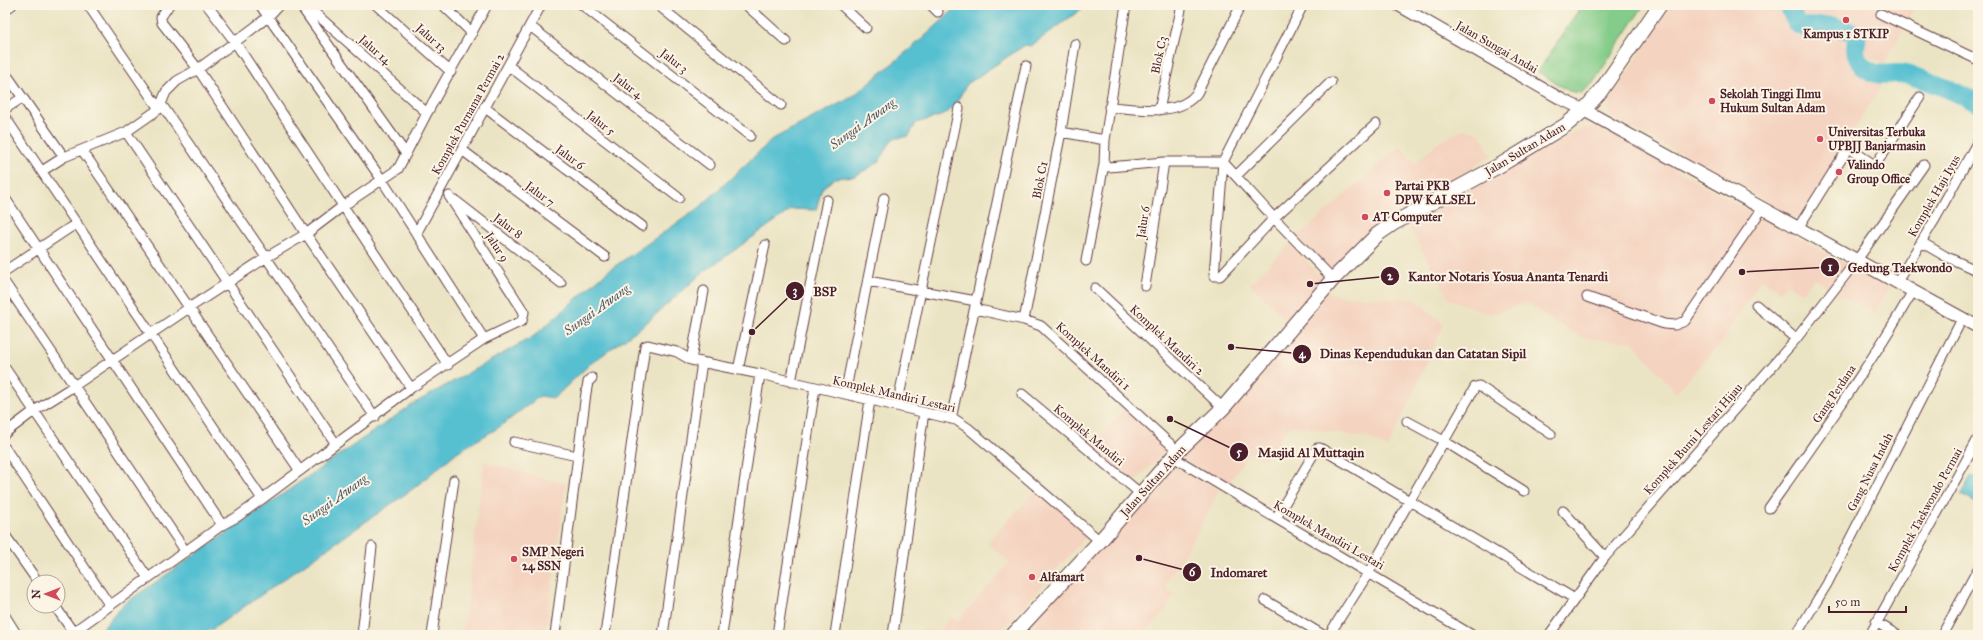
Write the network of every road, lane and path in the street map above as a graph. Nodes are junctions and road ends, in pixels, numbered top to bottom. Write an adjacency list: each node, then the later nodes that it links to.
1 (12, 5): 24 (street)
2 (88, 5): 44 (street)
3 (169, 5): 37 (street)
4 (207, 5): 32 (street)
5 (260, 5): 27 (street)
6 (279, 5): 27 (street)
7 (300, 5): 61 (street)
8 (306, 5): 51 (street, Jalur 14)
9 (376, 5): 38 (street, Jalur 13)
10 (443, 5): 30 (street)
11 (488, 5): 30 (street)
12 (541, 5): 28 (street, Komplek Purnama Permai 2)
13 (582, 5): 56 (street, Jalur 3)
14 (658, 5): 43 (street)
15 (746, 5): 31 (street)
16 (841, 5): 29 (street)
17 (931, 5): 25 (street)
18 (1126, 5): 46 (street)
19 (1182, 5): 49 (street, Blok C3)
20 (1303, 5): 64 (street)
21 (1398, 5): 50 (street, Jalan Sungai Andai)
22 (1660, 5): 50 (main road, Jalan Sultan Adam)
23 (1240, 6): 49 (street)
24 (5, 10)
25 (938, 12)
26 (1881, 14): 34 (street)
27 (268, 17): 32 (street); 70 (street)
28 (530, 26): 35 (street, Komplek Purnama Permai 2); 66 (street, Jalur 4)
29 (866, 28)
30 (472, 32): 38 (street)
31 (786, 41)
32 (235, 42): 37 (street); 77 (street)
33 (1075, 44): 55 (street, Blok C1)
34 (1978, 60)
35 (509, 66): 45 (street, Komplek Purnama Permai 2); 74 (street, Jalur 5)
36 (1026, 66): 106 (street)
37 (198, 69): 44 (street); 83 (street)
38 (451, 72): 51 (street)
39 (9, 78): 42 (street)
40 (1331, 82): 69 (street)
41 (1920, 97): 82 (street)
42 (22, 98): 48 (street); 62 (street)
43 (781, 105)
44 (161, 107): 54 (street); 88 (street)
45 (484, 107): 60 (street, Komplek Purnama Permai 2); 81 (street, Jalur 6)
46 (1109, 107): 49 (street); 57 (street)
47 (959, 108): 104 (street)
48 (5, 109)
49 (1159, 110)
50 (1584, 110): 78 (main road); 94 (main road, Jalan Sultan Adam)
51 (427, 112): 61 (street)
52 (5, 117): 68 (street)
53 (1376, 124): 79 (street)
54 (126, 132): 59 (street); 99 (street)
55 (1061, 132): 57 (street); 110 (street, Blok C1)
56 (750, 136)
57 (1105, 140): 65 (street)
58 (1978, 142): 85 (street, Komplek Haji Iyus)
59 (82, 150): 62 (street); 108 (street)
60 (462, 150): 71 (street, Komplek Purnama Permai 2); 89 (street, Jalur 7)
61 (406, 154): 70 (street)
62 (64, 157): 68 (street)
63 (1164, 162): 64 (street); 65 (street); 100 (street, Jalur 6)
64 (1223, 162): 69 (street); 79 (street)
65 (1104, 164): 91 (street)
66 (710, 166)
67 (1924, 166): 90 (street, Komplek Bumi Lestari Hijau)
68 (42, 171): 80 (street)
69 (1236, 176): 79 (street)
70 (382, 180): 77 (street); 84 (street)
71 (441, 189): 72 (street, Jalur 8); 84 (street, Komplek Purnama Permai 2)
72 (449, 196): 96 (street, Jalur 8); 113 (street, Jalur 9)
73 (5, 198): 87 (street)
74 (679, 198)
75 (884, 198): 95 (street)
76 (827, 200): 123 (street)
77 (343, 206): 83 (street); 118 (street)
78 (1762, 208): 82 (main road); 105 (street)
79 (1274, 218): 94 (street)
80 (77, 223): 87 (street); 112 (street)
81 (642, 226)
82 (1798, 228): 90 (main road)
83 (306, 234): 88 (street); 125 (street)
84 (416, 234): 113 (street)
85 (1921, 242): 93 (street); 97 (street, Komplek Haji Iyus)
86 (765, 245): 120 (street)
87 (39, 249): 92 (street); 116 (street)
88 (267, 257): 99 (street); 134 (street)
89 (605, 257)
90 (1857, 260): 97 (main road); 114 (street, Komplek Bumi Lestari Hijau)
91 (1086, 261)
92 (5, 270)
93 (1978, 271)
94 (1332, 279): 131 (main road, Jalan Sultan Adam)
95 (868, 281): 104 (street, Komplek Mandiri 1); 127 (street)
96 (561, 282)
97 (1897, 282): 103 (main road)
98 (5, 283): 124 (street)
99 (228, 283): 108 (street); 142 (street)
100 (1146, 286)
101 (1095, 288): 131 (street, Komplek Mandiri 2)
102 (704, 291): 115 (street)
103 (1913, 291): 109 (main road); 154 (street, Gang Perdana)
104 (921, 292): 106 (street, Komplek Mandiri 1); 130 (street)
105 (1587, 297)
106 (976, 305): 110 (street, Komplek Mandiri 1); 135 (street)
107 (1756, 305): 114 (street)
108 (189, 308): 112 (street); 148 (street)
109 (1962, 318): 111 (main road); 189 (street, Gang Nusa Indah)
110 (1024, 320): 144 (street, Komplek Mandiri 1)
111 (1978, 327)
112 (150, 335): 116 (street); 152 (street)
113 (484, 339): 118 (street)
114 (1796, 339): 162 (street, Komplek Bumi Lestari Hijau)
115 (691, 360): 117 (street, Komplek Mandiri Lestari); 178 (street, Komplek Mandiri Lestari)
116 (112, 361): 124 (street); 157 (street)
117 (702, 362): 120 (street, Komplek Mandiri Lestari); 179 (street)
118 (448, 365): 125 (street)
119 (5, 368): 132 (street)
120 (738, 370): 121 (street, Komplek Mandiri Lestari)
121 (760, 374): 123 (street, Komplek Mandiri Lestari); 180 (street)
122 (592, 378): 145 (street)
123 (792, 382): 126 (street, Komplek Mandiri Lestari)
124 (74, 386): 132 (street); 161 (street)
125 (411, 388): 134 (street)
126 (815, 388): 127 (street, Komplek Mandiri Lestari); 181 (street)
127 (845, 394): 129 (street, Komplek Mandiri Lestari)
128 (1022, 394): 151 (street, Komplek Mandiri)
129 (870, 400): 130 (street, Komplek Mandiri Lestari); 182 (street)
130 (897, 406): 133 (street, Komplek Mandiri Lestari)
131 (1223, 408): 144 (main road, Jalan Sultan Adam)
132 (34, 411): 137 (street); 166 (street)
133 (924, 412): 135 (street, Komplek Mandiri Lestari); 183 (street)
134 (375, 417): 142 (street)
135 (951, 419): 159 (street, Komplek Mandiri Lestari)
136 (1407, 421): 140 (street)
137 (5, 432)
138 (1551, 434): 140 (street)
139 (1978, 439): 146 (street, Komplek Taekwondo Permai)
140 (1444, 441): 150 (street); 153 (street)
141 (514, 442): 145 (street)
142 (336, 444): 148 (street)
143 (5, 448): 169 (street)
144 (1176, 454): 151 (main road, Jalan Sultan Adam); 156 (street, Komplek Mandiri Lestari)
145 (578, 456): 177 (street)
146 (1970, 456): 147 (street); 172 (street, Komplek Taekwondo Permai)
147 (1978, 461)
148 (300, 471): 152 (street)
149 (454, 480): 176 (street)
150 (1524, 491)
151 (1140, 494): 159 (main road, Jalan Sultan Adam)
152 (262, 499): 157 (street)
153 (1409, 502): 156 (street); 164 (street); 167 (street)
154 (1769, 508)
155 (1563, 511): 162 (street)
156 (1276, 518): 164 (street, Komplek Mandiri Lestari)
157 (222, 525): 161 (street)
158 (5, 535): 165 (street)
159 (1100, 541): 184 (main road, Jalan Sultan Adam)
160 (372, 547): 175 (street)
161 (186, 552): 166 (street)
162 (1606, 557): 167 (street, Komplek Bumi Lestari Hijau)
163 (1978, 569): 192 (street)
164 (1369, 572): 186 (street); 187 (street, Komplek Mandiri Lestari)
165 (32, 574)
166 (148, 578): 169 (street)
167 (1576, 598): 188 (street, Komplek Bumi Lestari Hijau)
168 (1265, 600): 185 (street)
169 (110, 606): 173 (street)
170 (60, 614): 173 (street)
171 (5, 616): 174 (street)
172 (1876, 622): 190 (street, Komplek Taekwondo Permai); 191 (street)
173 (71, 634)
174 (18, 635)
175 (362, 635)
176 (432, 635)
177 (555, 635)
178 (605, 635)
179 (662, 635)
180 (722, 635)
181 (777, 635)
182 (835, 635)
183 (893, 635)
184 (1013, 635)
185 (1323, 635)
186 (1329, 635)
187 (1472, 635)
188 (1549, 635)
189 (1796, 635)
190 (1870, 635)
191 (1897, 635)
192 (1942, 635)

